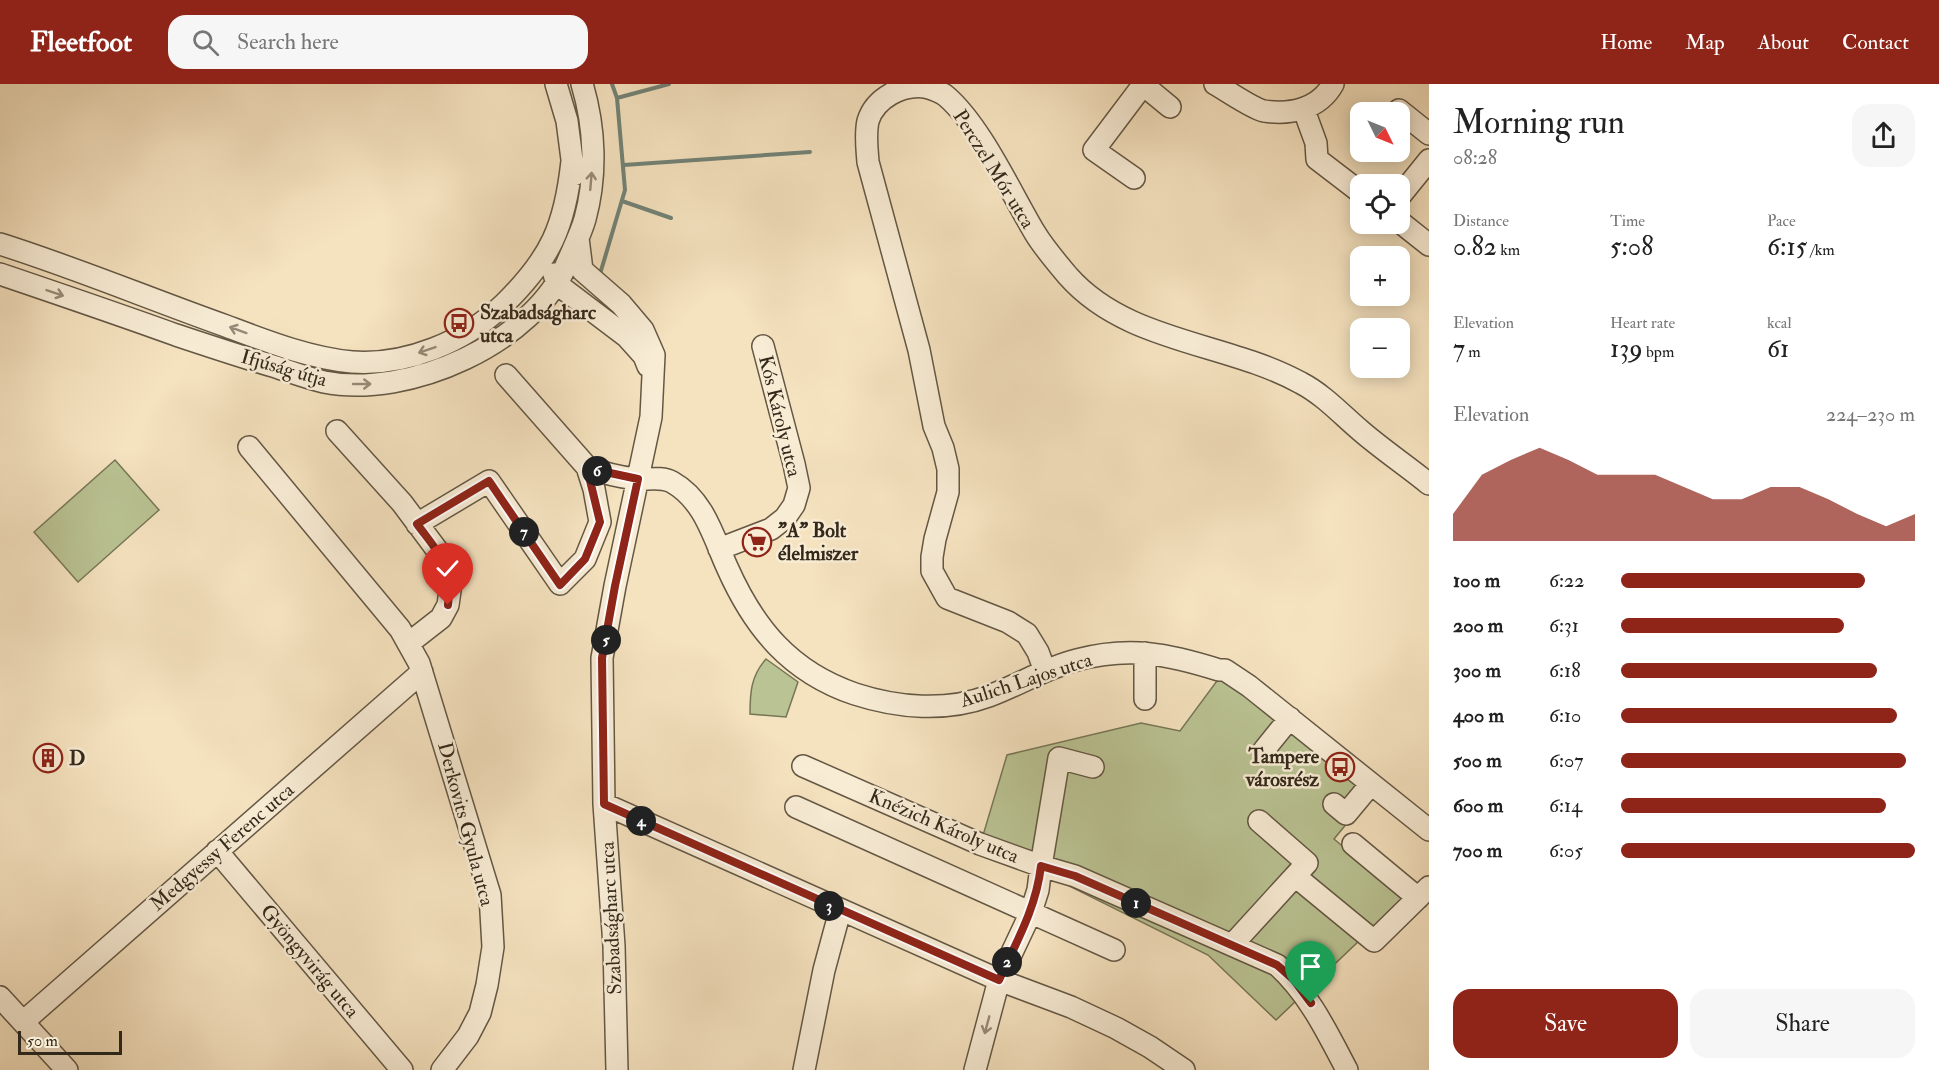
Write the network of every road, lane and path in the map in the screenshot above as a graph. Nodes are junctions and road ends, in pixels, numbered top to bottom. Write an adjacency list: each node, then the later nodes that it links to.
1 (556, 84): 11 (street, Ifjúság útja)
2 (582, 84): 16 (street, Ifjúság útja, one-way to 2)
3 (1215, 84): 7 (street)
4 (1334, 84): 7 (street)
5 (1142, 85): 6 (street); 12 (street)
6 (1170, 107)
7 (1304, 110): 13 (street)
8 (1410, 119): 9 (street)
9 (1429, 134)
10 (1429, 160): 14 (street)
11 (572, 161): 20 (street, Ifjúság útja); 21 (street, Ifjúság útja)
12 (1134, 178)
13 (1350, 184)
14 (1410, 184)
15 (1410, 230): 18 (street)
16 (578, 237): 20 (street, Ifjúság útja); 22 (street, Szabadságharc utca)
17 (0, 244): 21 (street, Ifjúság útja, one-way to 17)
18 (1429, 245)
19 (0, 274): 20 (street, Ifjúság útja, one-way to 20)
20 (558, 277): 21 (street); 22 (street, Szabadságharc utca); 25 (street, Szabadságharc utca)
21 (527, 281)
22 (630, 316): 25 (street, Szabadságharc utca)
23 (763, 346): 32 (street, Kós Károly utca)
24 (506, 375): 28 (street)
25 (652, 376): 29 (street, Szabadságharc utca)
26 (337, 431): 31 (street)
27 (249, 447): 33 (street, Derkovits Gyula utca)
28 (587, 468): 29 (street, Aulich Lajos utca); 31 (street)
29 (638, 479): 32 (street, Aulich Lajos utca); 43 (street, Szabadságharc utca)
30 (1429, 484): 35 (street, Perczel Mór utca)
31 (417, 524): 33 (street)
32 (719, 549): 35 (street, Aulich Lajos utca)
33 (408, 643): 36 (street, Derkovits Gyula utca)
34 (1145, 653): 35 (street, Aulich Lajos utca); 37 (street); 38 (street, Aulich Lajos utca)
35 (1045, 671)
36 (422, 672): 49 (street, Medgyessy Ferenc utca); 62 (street, Derkovits Gyula utca)
37 (1144, 699)
38 (1290, 718): 39 (street); 42 (street, Aulich Lajos utca)
39 (1264, 750)
40 (803, 766): 50 (street, Knézich Károly utca)
41 (1093, 767): 50 (street)
42 (1371, 784): 44 (street); 47 (street, Aulich Lajos utca)
43 (604, 804): 53 (street); 63 (street, Szabadságharc utca)
44 (1334, 804)
45 (796, 807): 54 (street)
46 (1259, 821): 51 (street)
47 (1429, 830)
48 (1353, 843): 52 (street)
49 (217, 851): 59 (street, Medgyessy Ferenc utca); 61 (street, Gyöngyvirág utca)
50 (1041, 866): 54 (street, Knézich Károly utca); 55 (street)
51 (1295, 876): 52 (street); 55 (street)
52 (1423, 892)
53 (840, 911): 57 (street); 64 (street)
54 (1031, 912): 56 (street); 57 (street, Knézich Károly utca)
55 (1232, 945): 67 (street)
56 (1114, 950)
57 (999, 980): 65 (street, Knézich Károly utca, one-way to 65); 66 (street)
58 (2, 1002): 59 (street)
59 (22, 1022): 60 (street)
60 (67, 1070)
61 (402, 1070)
62 (442, 1070)
63 (617, 1070)
64 (804, 1070)
65 (975, 1070)
66 (1184, 1070)
67 (1347, 1070)

